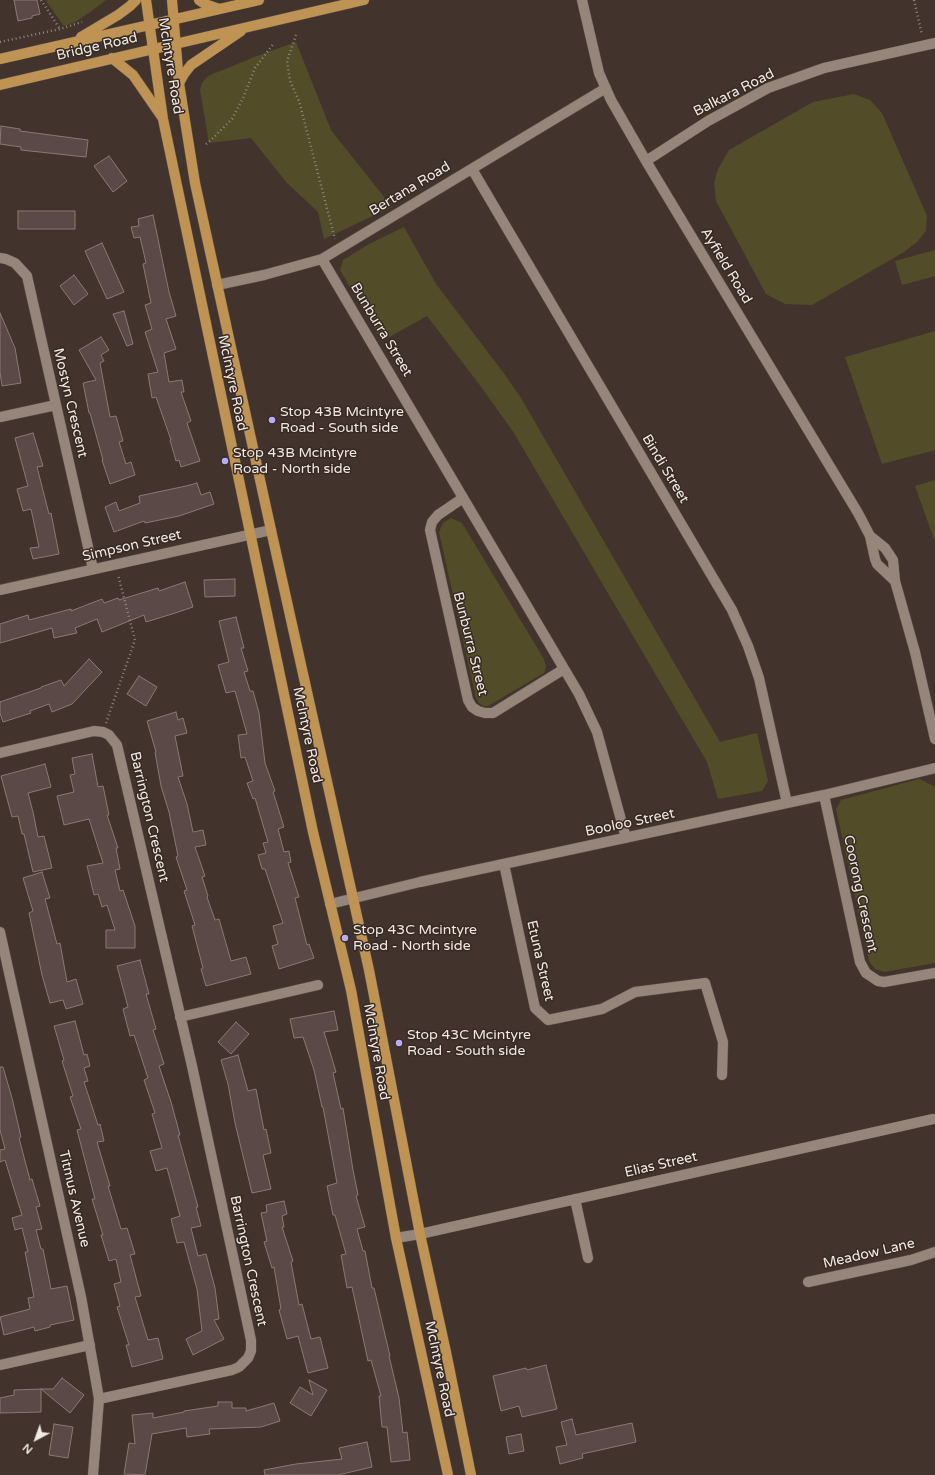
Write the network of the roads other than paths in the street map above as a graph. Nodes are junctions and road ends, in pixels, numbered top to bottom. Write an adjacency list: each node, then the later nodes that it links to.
1 (136, 0): 12 (main road)
2 (146, 0): 10 (main road, McIntyre Road)
3 (172, 0): 9 (main road, McIntyre Road)
4 (199, 0): 8 (main road)
5 (259, 0): 8 (main road, Bridge Road)
6 (364, 0): 11 (main road, Bridge Road)
7 (582, 0): 20 (street, Ayfield Road)
8 (221, 9): 9 (main road, Bridge Road)
9 (174, 20): 10 (main road, Bridge Road); 14 (main road, McIntyre Road)
10 (149, 25): 12 (main road, Bridge Road); 15 (main road, McIntyre Road)
11 (245, 28): 14 (main road, Bridge Road); 18 (main road)
12 (72, 42): 17 (main road, Bridge Road)
13 (935, 43): 22 (street, Balkara Road)
14 (176, 44): 15 (main road, Bridge Road); 18 (main road, McIntyre Road)
15 (153, 49): 16 (main road, Bridge Road); 21 (main road, McIntyre Road)
16 (112, 58): 19 (main road, Bridge Road); 21 (main road)
17 (0, 59)
18 (179, 83): 26 (main road, McIntyre Road)
19 (0, 85)
20 (606, 88): 22 (street, Ayfield Road); 23 (street, Bertana Road)
21 (163, 118): 31 (main road, McIntyre Road)
22 (646, 161): 32 (street, Ayfield Road)
23 (472, 169): 25 (street, Bertana Road); 41 (street, Bindi Street)
24 (0, 258): 27 (street, Mostyn Crescent)
25 (322, 259): 26 (street, Bertana Road); 29 (street, Bunburra Street)
26 (217, 285): 30 (main road, McIntyre Road)
27 (56, 405): 28 (street); 33 (street, Mostyn Crescent)
28 (0, 417)
29 (463, 498): 36 (street, Bunburra Street); 36 (street, Bunburra Street)
30 (271, 530): 31 (street, Simpson Street); 44 (main road, McIntyre Road)
31 (250, 534): 33 (street, Simpson Street); 45 (main road, McIntyre Road)
32 (870, 536): 34 (street, Ayfield Road); 34 (street, Ayfield Road)
33 (93, 569): 35 (street, Simpson Street)
34 (895, 581): 37 (street, Ayfield Road)
35 (0, 590)
36 (564, 669): 42 (street, Bunburra Street)
37 (935, 739)
38 (0, 753): 49 (street, Barrington Crescent)
39 (935, 768): 40 (street, Booloo Street)
40 (824, 795): 41 (street, Booloo Street); 47 (street, Coorong Crescent)
41 (787, 803): 42 (street, Booloo Street)
42 (626, 838): 43 (street, Booloo Street)
43 (504, 864): 44 (street, Booloo Street); 50 (street, Etuna Street)
44 (354, 899): 45 (street, Booloo Street); 53 (main road, McIntyre Road)
45 (330, 904): 54 (main road, McIntyre Road)
46 (0, 932): 58 (street, Titmus Avenue)
47 (935, 973)
48 (318, 985): 49 (street)
49 (180, 1017): 60 (street, Barrington Crescent)
50 (722, 1075)
51 (933, 1119): 52 (street, Elias Street)
52 (575, 1199): 53 (street, Elias Street); 56 (street)
53 (420, 1234): 54 (street, Elias Street); 63 (main road, McIntyre Road)
54 (396, 1238): 62 (main road, McIntyre Road)
55 (935, 1252): 57 (street, Meadow Lane)
56 (588, 1258)
57 (808, 1282)
58 (90, 1345): 59 (street); 60 (street, Titmus Avenue)
59 (0, 1365)
60 (99, 1399): 61 (street, Titmus Avenue)
61 (92, 1475)
62 (448, 1475)
63 (471, 1475)

